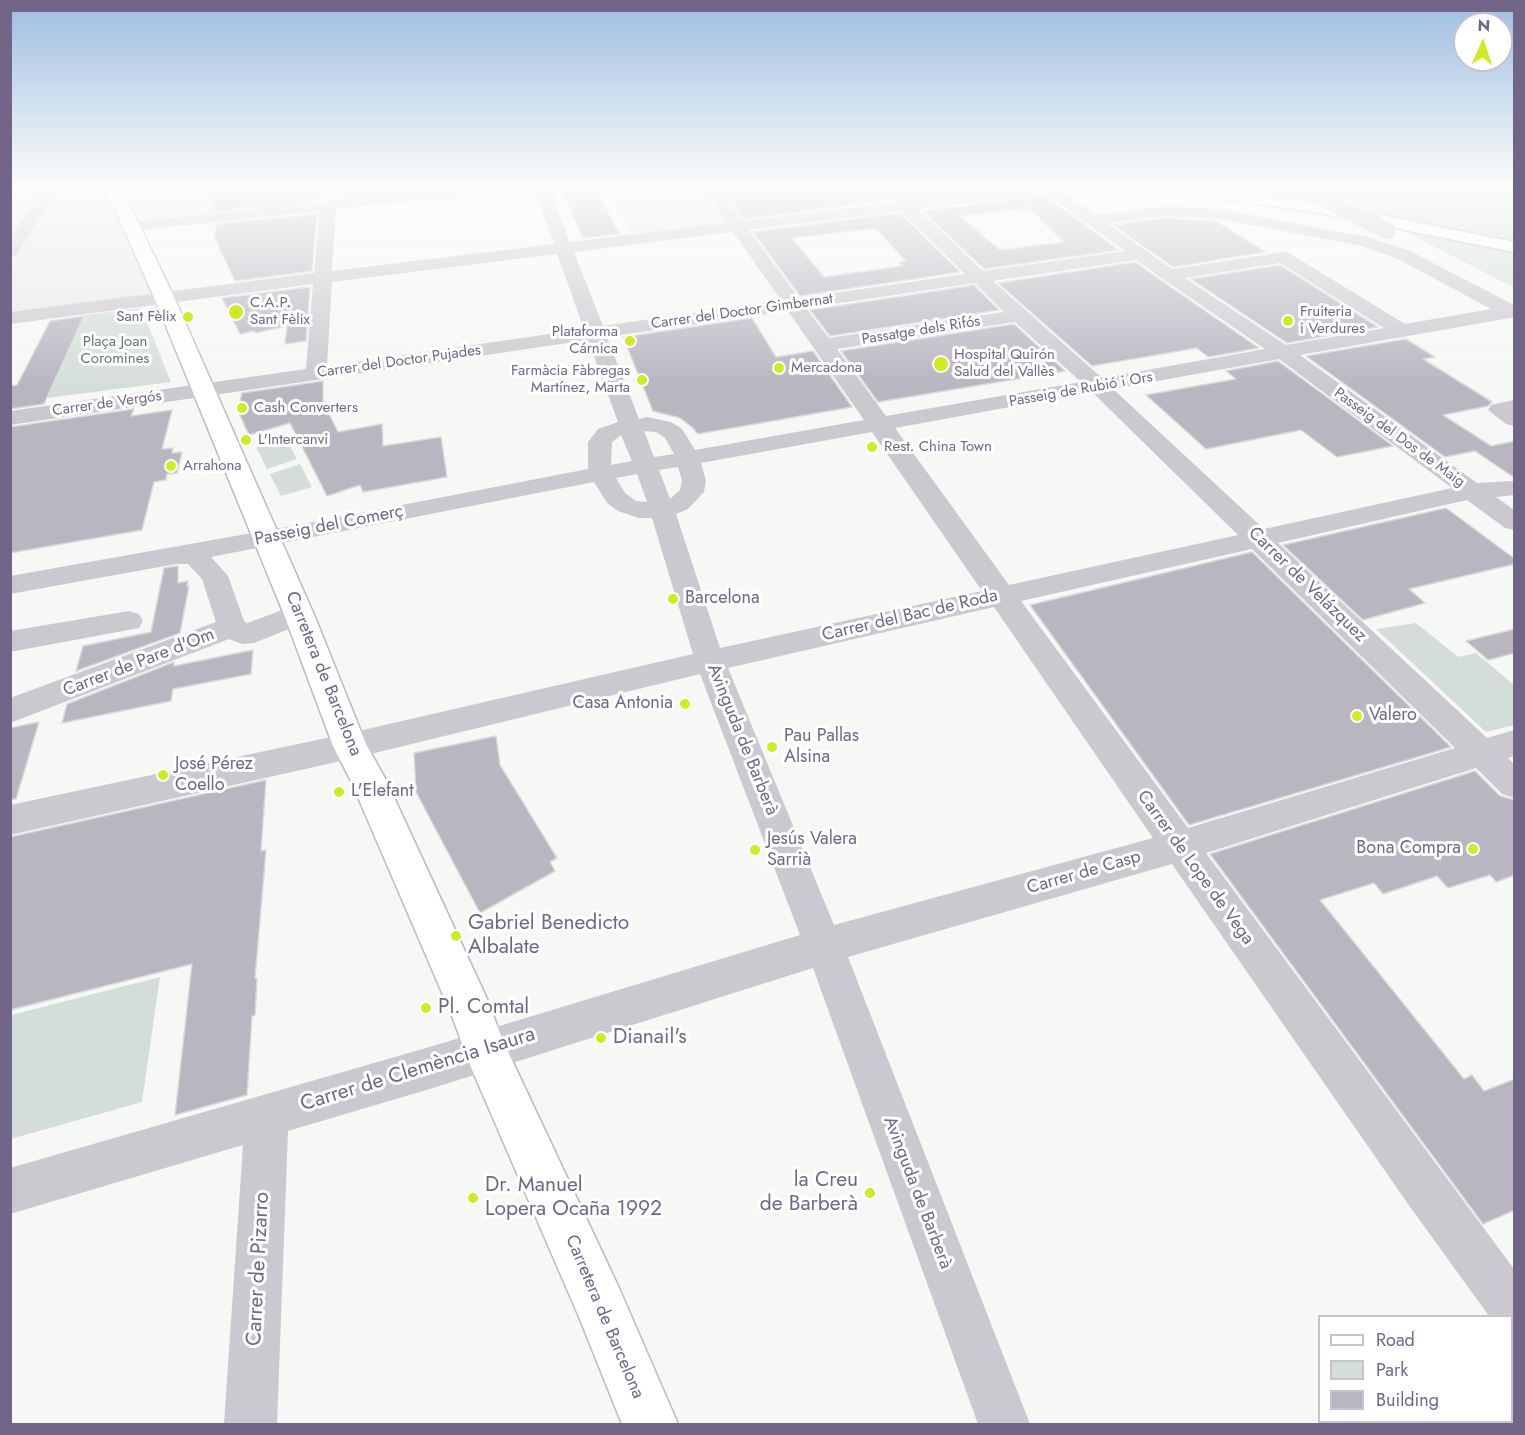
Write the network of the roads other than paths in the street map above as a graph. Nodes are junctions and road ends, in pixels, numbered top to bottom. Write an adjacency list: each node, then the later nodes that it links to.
1 (145, 254): 15 (main road, Carretera de Barcelona)
2 (324, 254): 13 (street)
3 (521, 254): 13 (street)
4 (566, 254): 21 (street, Avinguda de Barberà)
5 (759, 254): 16 (street, Carrer de Lope de Vega)
6 (956, 254): 14 (street, Carrer de Velázquez)
7 (1139, 254): 12 (street, Passeig del Dos de Maig); 14 (street, Carrer del Doctor Gimbernat)
8 (1285, 254): 11 (street)
9 (1402, 254): 17 (street)
10 (1426, 254): 17 (street, bridge)
11 (1284, 257): 12 (street); 20 (street)
12 (1168, 275): 23 (street, Passeig del Dos de Maig)
13 (322, 277): 15 (street); 24 (street)
14 (981, 277): 16 (street, Carrer del Doctor Gimbernat); 18 (street, Carrer de Velázquez)
15 (164, 297): 19 (street); 26 (main road, Carretera de Barcelona)
16 (793, 304): 21 (street, Carrer del Doctor Gimbernat); 22 (street, Carrer de Lope de Vega)
17 (1513, 306): 20 (street, Passeig de Rubió i Ors)
18 (1019, 316): 22 (street, Passatge dels Rifós); 25 (street, Carrer de Velázquez)
19 (10, 318)
20 (1404, 332): 23 (street, Passeig de Rubió i Ors)
21 (595, 333): 24 (street, Carrer del Doctor Pujades); 31 (street, Avinguda de Barberà)
22 (823, 345): 30 (street, Carrer de Lope de Vega)
23 (1284, 353): 25 (street, Passeig de Rubió i Ors); 36 (street, Passeig del Dos de Maig)
24 (316, 374): 26 (street, Carrer del Doctor Pujades)
25 (1100, 387): 30 (street, Passeig de Rubió i Ors); 40 (street, Carrer de Velázquez)
26 (203, 390): 28 (street, Carrer de Vergós); 39 (main road, Carretera de Barcelona)
27 (1515, 406): 29 (street)
28 (10, 418)
29 (1515, 420)
30 (881, 424): 32 (street, Passeig de Rubió i Ors); 43 (street, Carrer de Lope de Vega)
31 (630, 425): 32 (street); 33 (street, Avinguda de Barberà); 34 (street)
32 (688, 458): 33 (street, Passeig de Rubió i Ors); 37 (street)
33 (646, 466): 34 (street, Passeig del Comerç); 37 (street, Avinguda de Barberà)
34 (601, 473): 37 (street); 39 (street, Passeig del Comerç)
35 (1515, 488): 36 (street, Carrer del Bac de Roda)
36 (1472, 491): 38 (street, Passeig del Dos de Maig); 40 (street, Carrer del Bac de Roda)
37 (662, 510): 48 (street, Avinguda de Barberà)
38 (1515, 522)
39 (267, 538): 41 (street, Passeig del Comerç); 44 (main road, Carretera de Barcelona)
40 (1259, 539): 43 (street, Carrer del Bac de Roda); 52 (street, Carrer de Velázquez)
41 (175, 555): 42 (street, Passeig del Comerç); 46 (street)
42 (10, 585)
43 (1002, 596): 48 (street, Carrer del Bac de Roda); 55 (street, Carrer de Lope de Vega)
44 (299, 614): 46 (street, Carrer de Pare d'Om); 51 (main road, Carretera de Barcelona)
45 (129, 621): 47 (street)
46 (232, 627): 49 (street, Carrer de Pare d'Om)
47 (10, 642)
48 (710, 661): 51 (street, Carrer del Bac de Roda); 56 (street, Avinguda de Barberà)
49 (10, 711)
50 (1515, 743): 52 (street, Carrer de Casp)
51 (350, 746): 54 (street, Carrer del Bac de Roda); 57 (main road, Carretera de Barcelona)
52 (1480, 752): 53 (street, Carrer de Velázquez); 55 (street, Carrer de Casp)
53 (1515, 784)
54 (10, 820)
55 (1179, 846): 56 (street, Carrer de Casp); 60 (street, Carrer de Lope de Vega)
56 (824, 946): 57 (street, Carrer de Clemència Isaura); 63 (street, Avinguda de Barberà)
57 (485, 1050): 58 (street, Carrer de Clemència Isaura); 62 (main road, Carretera de Barcelona)
58 (267, 1114): 59 (street, Carrer de Clemència Isaura); 61 (street, Carrer de Pizarro)
59 (10, 1191)
60 (1515, 1309)
61 (251, 1425)
62 (650, 1425)
63 (1004, 1425)

